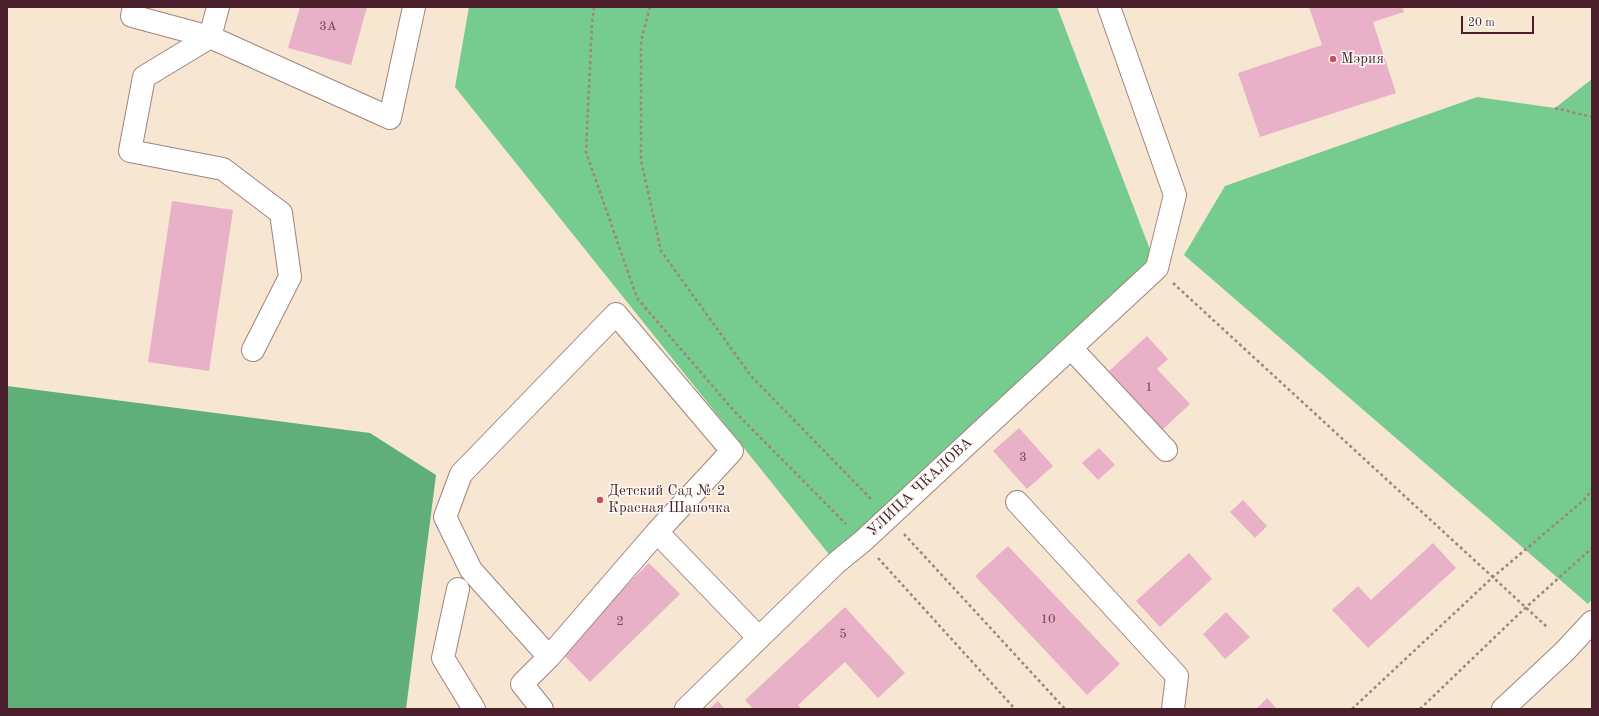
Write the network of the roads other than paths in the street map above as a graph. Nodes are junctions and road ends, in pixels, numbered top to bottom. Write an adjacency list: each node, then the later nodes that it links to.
1 (134, 7): 5 (street)
2 (218, 7): 5 (street)
3 (414, 7): 5 (street)
4 (1109, 7): 6 (street, УЛИЦА ЧКАЛОВА)
5 (210, 37): 7 (street)
6 (1071, 348): 8 (street); 13 (street, УЛИЦА ЧКАЛОВА)
7 (253, 350)
8 (1166, 450)
9 (1017, 502): 18 (street)
10 (657, 532): 13 (street); 14 (street); 14 (street)
11 (458, 589): 15 (street)
12 (1592, 622): 19 (street)
13 (759, 638): 17 (street, УЛИЦА ЧКАЛОВА)
14 (549, 657): 16 (street)
15 (474, 709)
16 (542, 709)
17 (686, 709)
18 (1173, 709)
19 (1503, 709)

